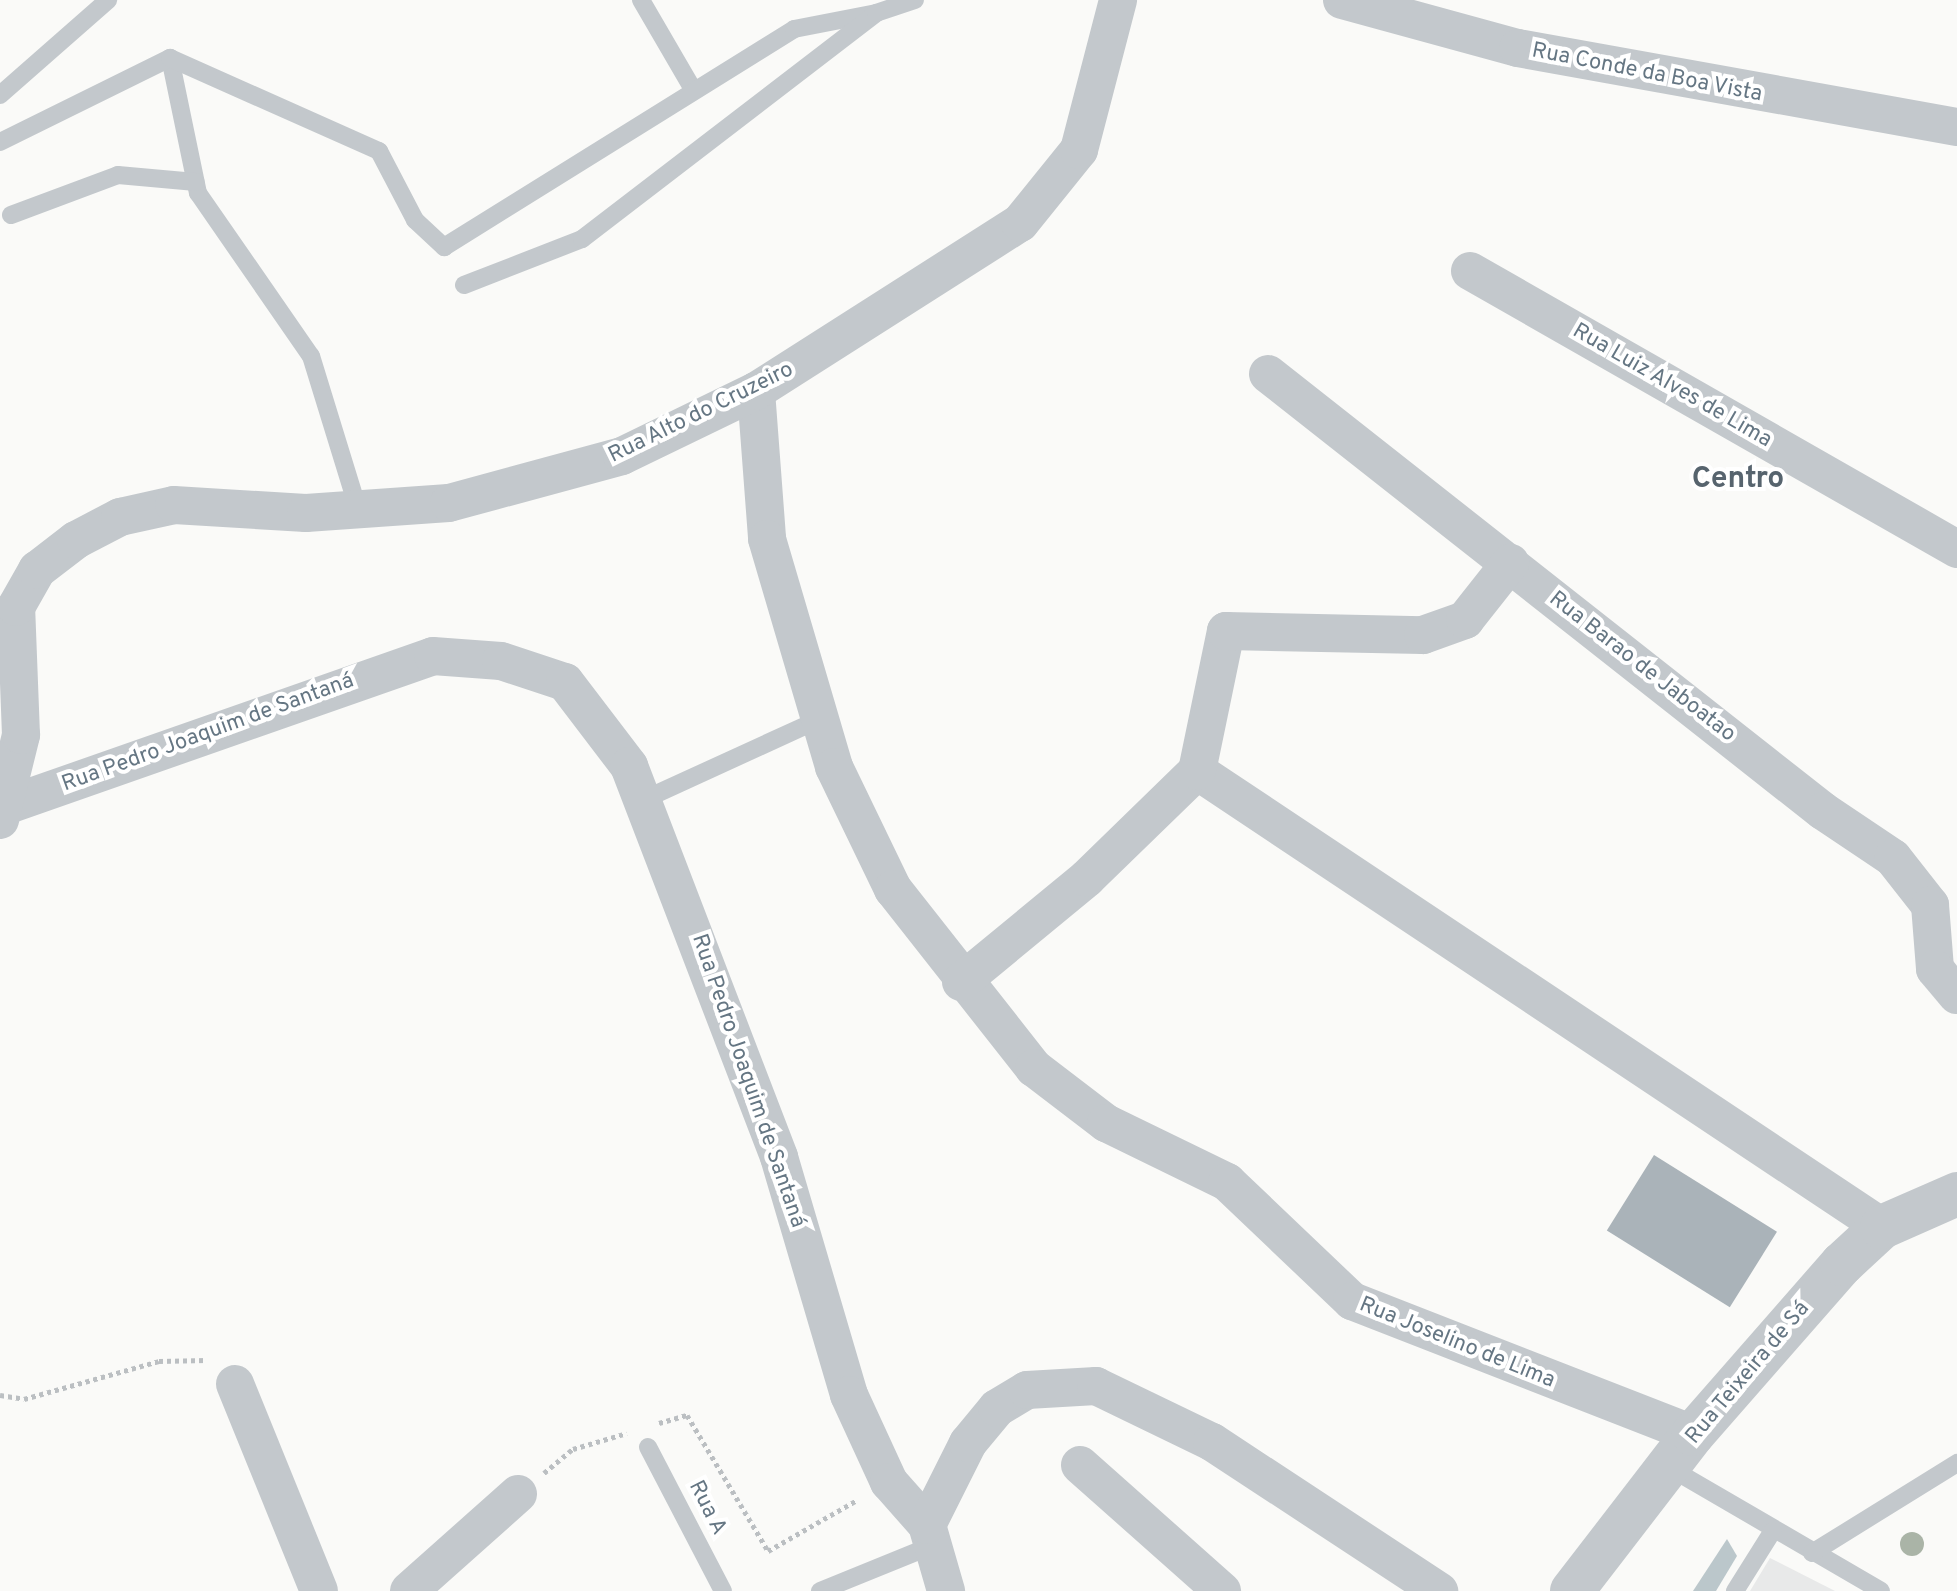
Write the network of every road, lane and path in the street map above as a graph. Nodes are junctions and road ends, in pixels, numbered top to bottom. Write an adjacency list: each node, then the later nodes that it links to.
1 (108, 0): 9 (lane)
2 (641, 0): 8 (lane)
3 (915, 0): 6 (lane)
4 (1118, 0): 17 (street, Rua Alto do Cruzeiro)
5 (1342, 0): 10 (street, Rua Conde da Boa Vista)
6 (876, 13): 8 (lane); 15 (lane)
7 (170, 58): 8 (lane); 11 (lane); 12 (lane)
8 (694, 91)
9 (0, 95)
10 (1957, 127)
11 (0, 142)
12 (196, 182): 13 (lane); 18 (lane)
13 (11, 215)
14 (1470, 271): 19 (street, Rua Luiz Alves de Lima)
15 (464, 285)
16 (1268, 374): 20 (street, Rua Barao de Jaboatao)
17 (756, 391): 18 (street, Rua Alto do Cruzeiro); 21 (street, Rua Joselino de Lima)
18 (358, 509): 24 (street, Rua Alto do Cruzeiro)
19 (1957, 549)
20 (1510, 563): 22 (street); 26 (street, Rua Barao de Jaboatao)
21 (818, 720): 23 (lane); 25 (street, Rua Joselino de Lima)
22 (1197, 771): 25 (street); 28 (street)
23 (643, 800): 24 (street, Rua Pedro Joaquim de Santaná); 35 (street, Rua Pedro Joaquim de Santaná)
24 (4, 813)
25 (961, 982): 32 (street, Rua Joselino de Lima)
26 (1957, 995)
27 (1957, 1194): 28 (street, Rua Teixeira de Sá)
28 (1882, 1227): 32 (street, Rua Teixeira de Sá)
29 (235, 1384): 30 (path); 40 (street)
30 (0, 1395)
31 (648, 1447): 42 (lane, Rua A)
32 (1682, 1451): 37 (lane); 47 (street, Rua Teixeira de Sá)
33 (1957, 1463): 39 (lane)
34 (1080, 1465): 45 (street)
35 (889, 1482): 36 (path); 38 (street, Rua Pedro Joaquim de Santaná)
36 (518, 1494): 41 (street)
37 (1772, 1532): 39 (lane); 48 (lane)
38 (929, 1536): 43 (lane); 44 (street); 46 (street)
39 (1812, 1553): 49 (lane)
40 (319, 1591)
41 (409, 1591)
42 (723, 1591)
43 (820, 1591)
44 (946, 1591)
45 (1222, 1591)
46 (1439, 1591)
47 (1572, 1591)
48 (1735, 1591)
49 (1881, 1591)

